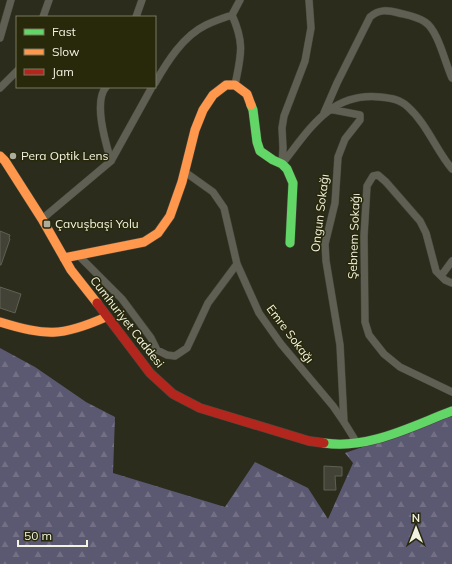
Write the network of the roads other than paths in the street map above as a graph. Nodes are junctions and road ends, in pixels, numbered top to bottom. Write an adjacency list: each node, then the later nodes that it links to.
1 (11, 0): 9 (street)
2 (49, 0): 7 (street)
3 (142, 0): 8 (street)
4 (240, 0): 6 (street)
5 (309, 0): 21 (street)
6 (232, 15): 12 (street); 13 (street)
7 (43, 16)
8 (136, 16)
9 (0, 38)
10 (16, 73): 14 (street)
11 (452, 78): 18 (street)
12 (156, 81)
13 (235, 84): 21 (main road); 23 (main road)
14 (0, 88)
15 (105, 88): 20 (street)
16 (151, 88): 20 (street)
17 (329, 109): 18 (street); 22 (street); 36 (street, Ongun Sokağı)
18 (323, 115): 21 (street)
19 (0, 156): 24 (main road, Cumhuriyet Caddesi)
20 (111, 161): 24 (street)
21 (282, 164): 25 (main road)
22 (452, 170)
23 (185, 172): 26 (main road); 29 (street, Emre Sokağı)
24 (42, 219): 27 (main road, Cumhuriyet Caddesi)
25 (290, 243)
26 (78, 255): 27 (main road); 29 (street)
27 (64, 258): 32 (main road, Cumhuriyet Caddesi)
28 (452, 261): 30 (street)
29 (237, 264): 36 (street, Emre Sokağı)
30 (441, 276): 31 (street); 34 (street, Şebnem Sokağı)
31 (452, 283)
32 (106, 316): 33 (main road); 37 (main road, Cumhuriyet Caddesi)
33 (0, 322)
34 (452, 392)
35 (452, 411): 37 (main road, Cumhuriyet Caddesi)
36 (344, 422): 37 (street, Emre Sokağı)
37 (357, 443)

